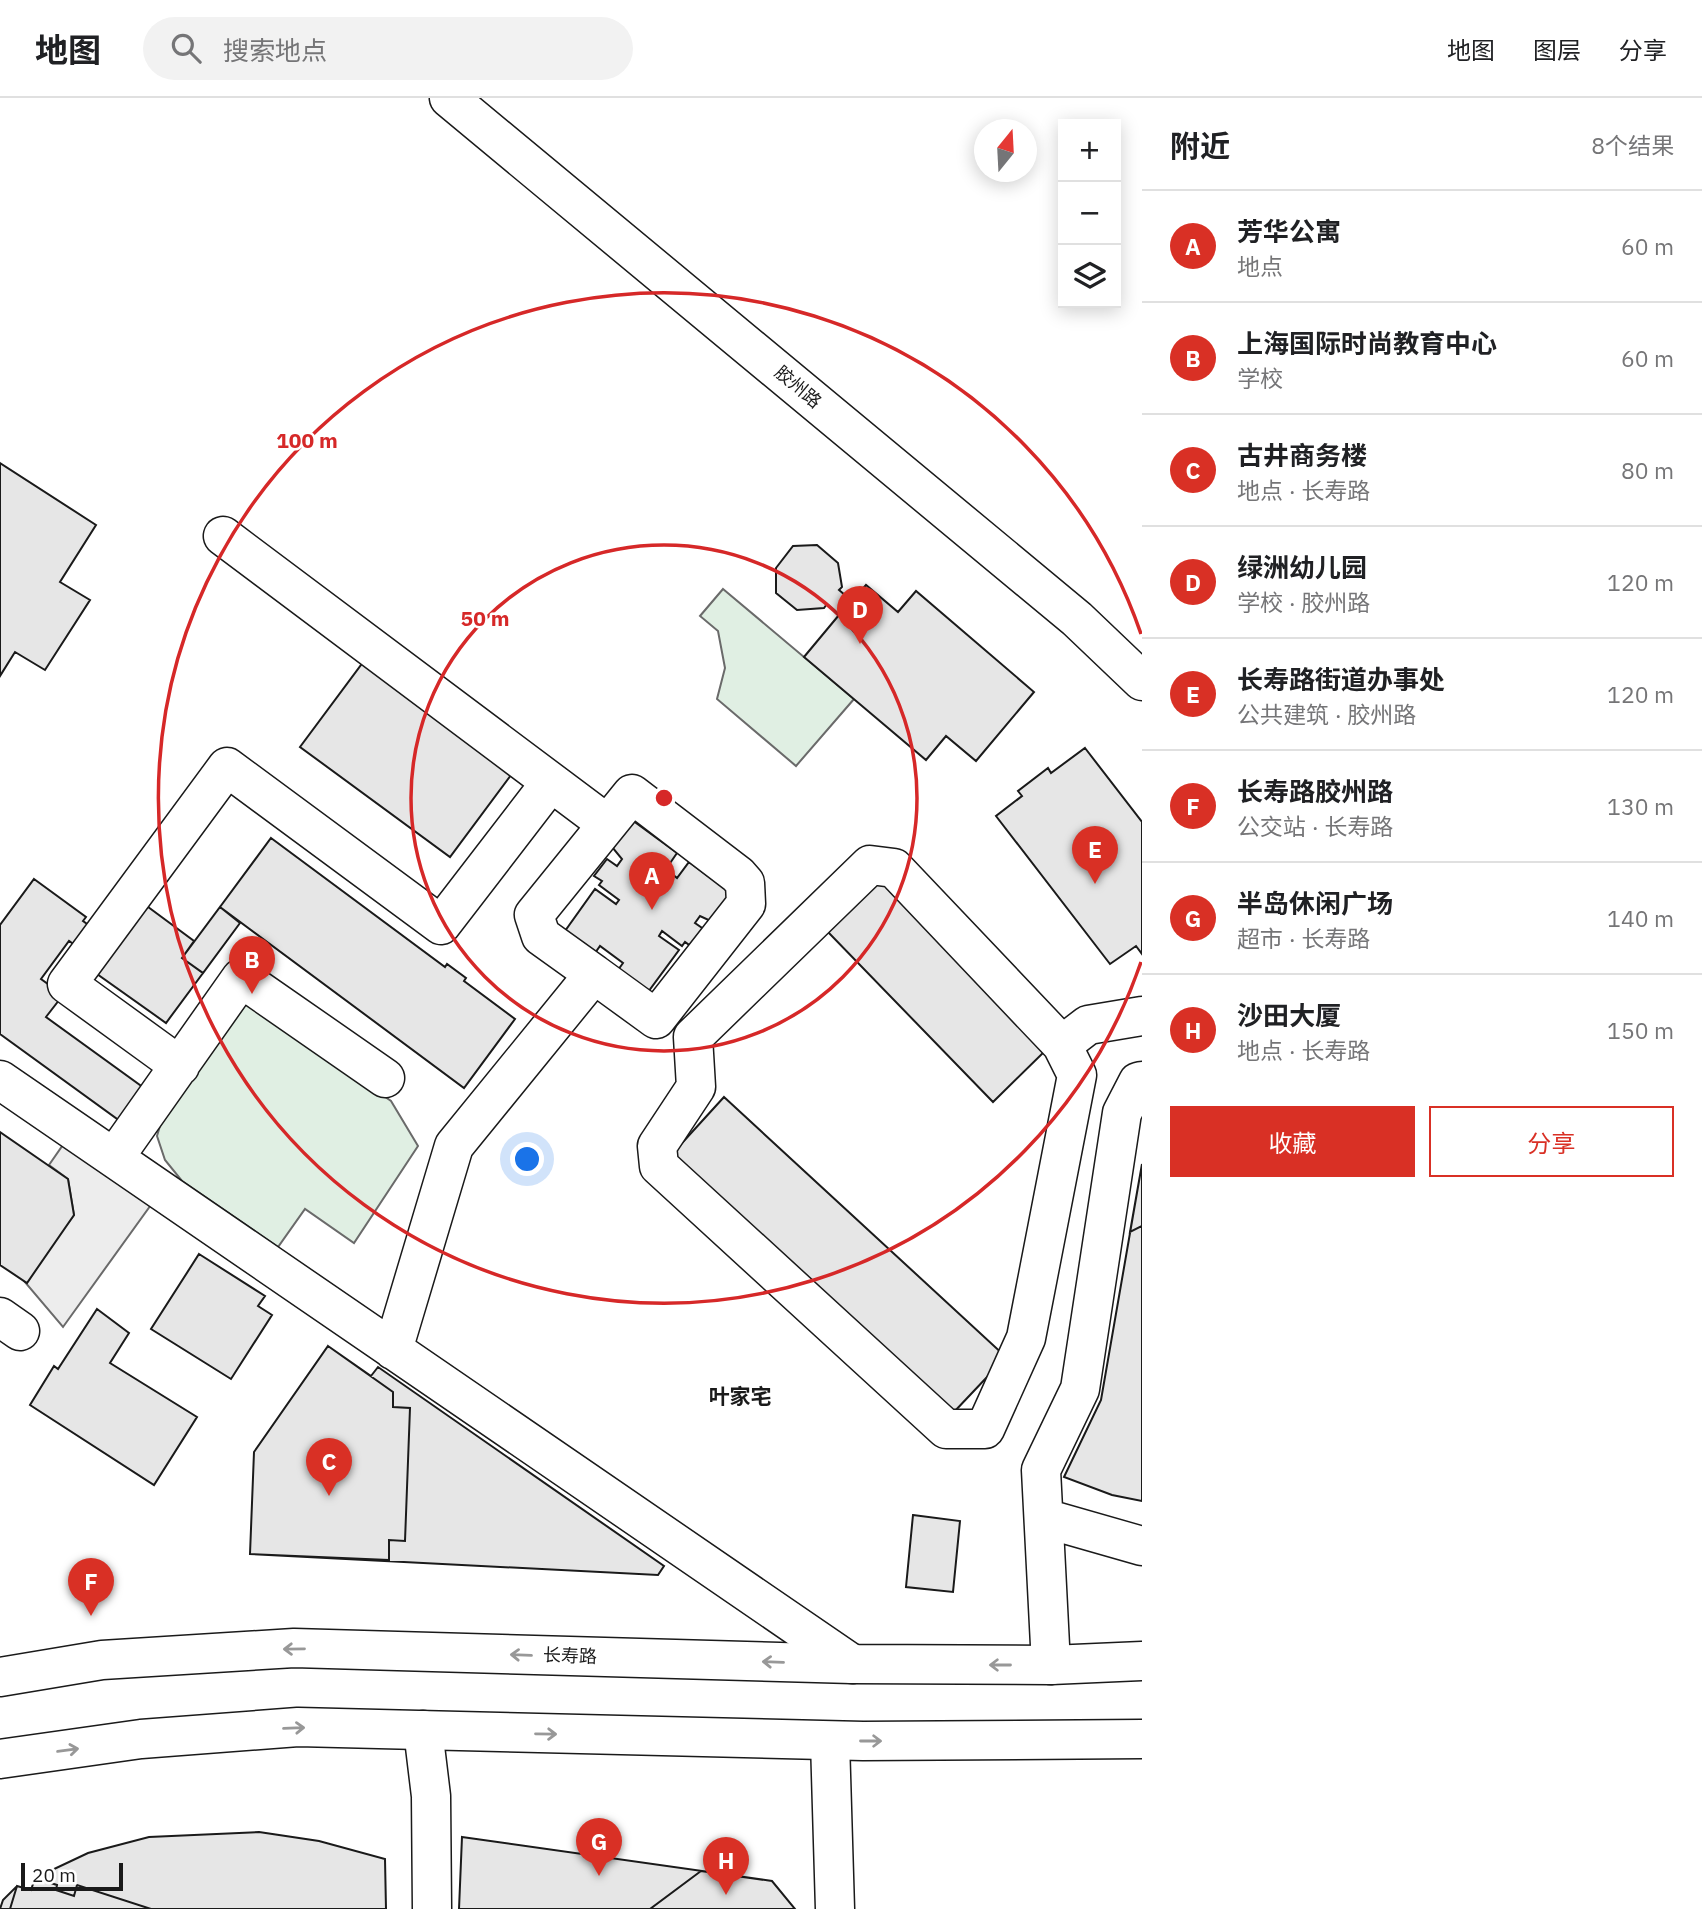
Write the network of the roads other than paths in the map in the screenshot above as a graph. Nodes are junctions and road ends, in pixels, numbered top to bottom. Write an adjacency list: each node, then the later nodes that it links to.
1 (449, 98): 3 (main road, 胶州路)
2 (223, 536): 4 (main road)
3 (1142, 681)
4 (551, 782): 5 (main road); 9 (main road)
5 (607, 824): 6 (main road); 6 (main road)
6 (594, 974): 14 (main road)
7 (1142, 1016): 8 (main road)
8 (1062, 1045): 8 (main road)
9 (180, 1066): 10 (main road); 13 (main road)
10 (385, 1079)
11 (0, 1080): 13 (main road)
12 (1142, 1081): 15 (main road)
13 (114, 1158): 14 (main road)
14 (393, 1350): 18 (main road)
15 (1044, 1518): 16 (main road); 19 (main road)
16 (1142, 1546)
17 (1142, 1661): 19 (main road, 长寿路)
18 (852, 1664): 19 (main road, 长寿路, one-way to 18); 20 (main road, 长寿路, one-way to 20)
19 (1051, 1665)
20 (0, 1677)
21 (423, 1730): 23 (main road, one-way to 23); 24 (main road, one-way to 21); 25 (main road)
22 (1142, 1739): 23 (main road, one-way to 22)
23 (830, 1741): 26 (main road)
24 (0, 1759)
25 (432, 1909)
26 (835, 1909)

